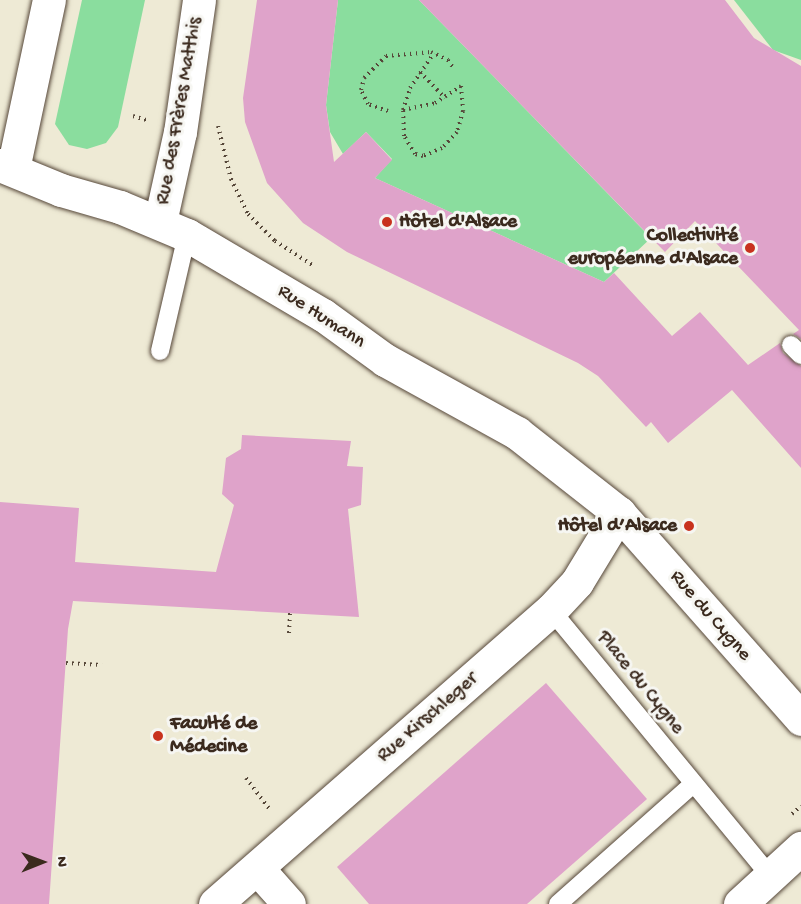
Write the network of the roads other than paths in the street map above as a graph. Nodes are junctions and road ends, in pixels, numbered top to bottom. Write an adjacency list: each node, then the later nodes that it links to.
1 (49, 0): 3 (street)
2 (200, 0): 4 (street, Rue des Frères Matthis)
3 (6, 167): 4 (street, Rue Humann)
4 (174, 229): 5 (lane); 6 (street, Rue Humann)
5 (160, 351)
6 (619, 513): 7 (street, Rue Kirschleger); 8 (street, Rue du Cygne)
7 (551, 610): 9 (lane, Place du Cygne); 11 (street, Rue Kirschleger)
8 (801, 719)
9 (693, 784): 12 (lane, Place du Cygne); 15 (lane)
10 (801, 848): 12 (street)
11 (257, 868): 13 (street, Rue Kirschleger); 14 (street)
12 (770, 876): 16 (street)
13 (214, 904)
14 (289, 904)
15 (558, 904)
16 (740, 904)

